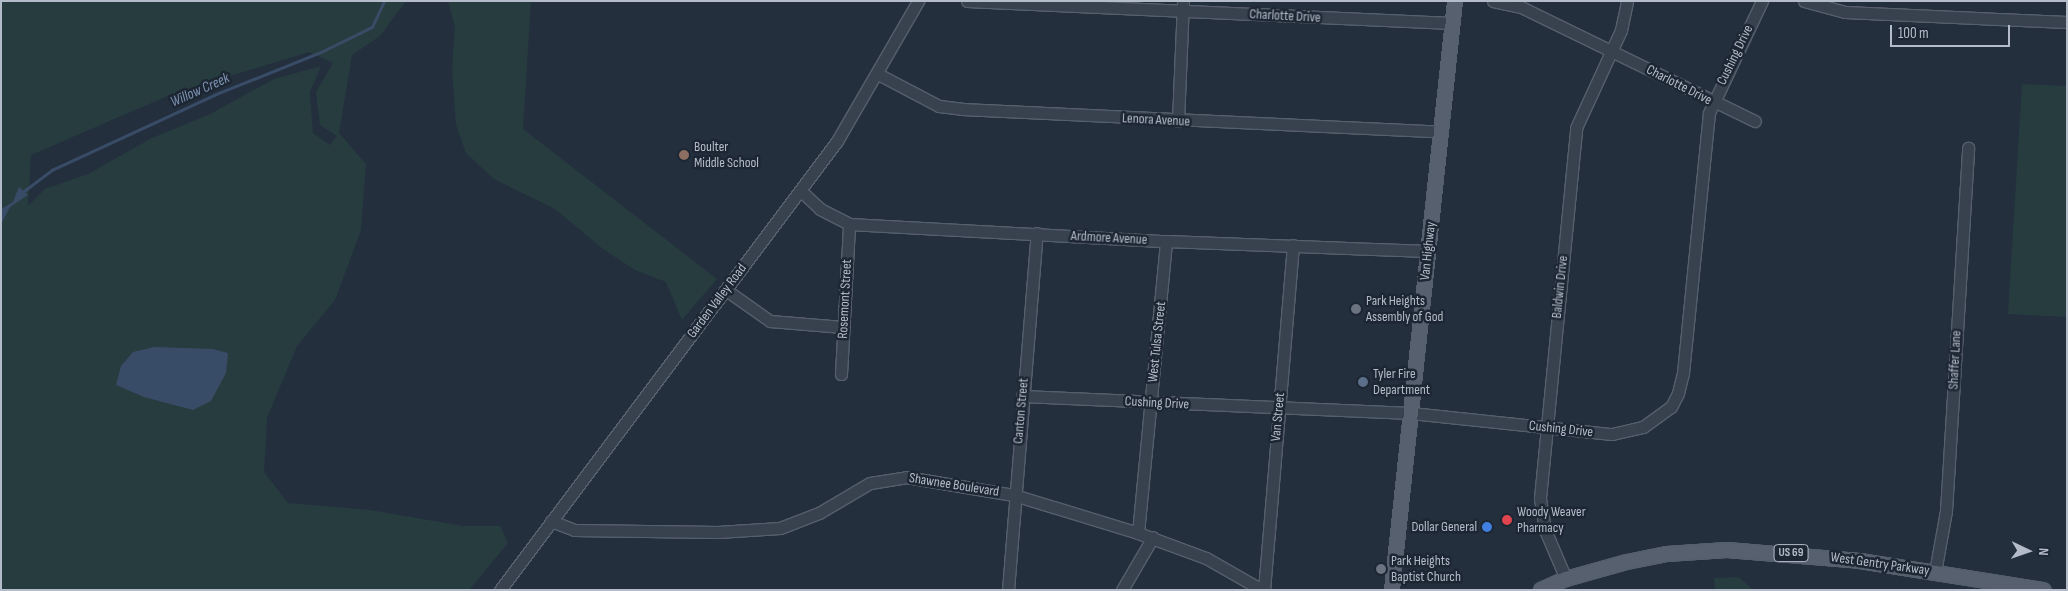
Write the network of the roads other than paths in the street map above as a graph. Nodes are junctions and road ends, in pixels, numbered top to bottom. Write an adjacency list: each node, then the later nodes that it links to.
1 (918, 1): 12 (street, Garden Valley Road)
2 (968, 1): 8 (street, Charlotte Drive)
3 (1455, 1): 10 (main road, Van Highway)
4 (1493, 1): 11 (street, Charlotte Drive)
5 (1627, 1): 11 (street, Baldwin Drive)
6 (1762, 1): 13 (street, Cushing Drive)
7 (1804, 1): 9 (street)
8 (1182, 6): 10 (street, Charlotte Drive); 14 (street)
9 (2067, 22)
10 (1452, 23): 16 (main road, Van Highway)
11 (1610, 50): 13 (street, Charlotte Drive); 31 (street, Baldwin Drive)
12 (878, 74): 14 (street, Lenora Avenue); 18 (street, Garden Valley Road)
13 (1712, 102): 15 (street, Charlotte Drive); 31 (street, Cushing Drive)
14 (1178, 121): 16 (street, Lenora Avenue)
15 (1755, 121)
16 (1441, 132): 23 (main road, Van Highway)
17 (1968, 148): 36 (street, Shaffer Lane)
18 (801, 191): 19 (street, Ardmore Avenue); 24 (street, Garden Valley Road)
19 (849, 224): 20 (street, Ardmore Avenue); 25 (street, Rosemont Street)
20 (1037, 233): 21 (street, Ardmore Avenue); 27 (street, Canton Street)
21 (1166, 241): 22 (street, Ardmore Avenue); 28 (street, West Tulsa Street)
22 (1294, 245): 23 (street, Ardmore Avenue); 29 (street, Van Street)
23 (1428, 251): 30 (main road, Van Highway)
24 (726, 290): 25 (street); 33 (street, Garden Valley Road)
25 (843, 327): 26 (street, Rosemont Street)
26 (841, 374)
27 (1022, 396): 28 (street, Cushing Drive); 32 (street, Canton Street)
28 (1151, 403): 29 (street, Cushing Drive); 34 (street, West Tulsa Street)
29 (1278, 408): 30 (street, Cushing Drive); 41 (street, Van Street)
30 (1411, 413): 31 (street, Cushing Drive); 42 (main road, Van Highway)
31 (1544, 427): 37 (street, Baldwin Drive)
32 (1014, 495): 33 (street, Shawnee Boulevard); 34 (street, Shawnee Boulevard); 39 (street, Canton Street)
33 (551, 521): 38 (street, Garden Valley Road)
34 (1138, 533): 35 (street, Shawnee Boulevard)
35 (1153, 537): 40 (street); 41 (street, Shawnee Boulevard)
36 (1935, 572): 37 (main road, West Gentry Parkway / US 69); 44 (main road, West Gentry Parkway / US 69)
37 (1566, 579): 43 (main road, West Gentry Parkway / US 69)
38 (500, 590)
39 (1008, 590)
40 (1122, 590)
41 (1263, 590)
42 (1392, 590)
43 (1541, 590)
44 (2044, 590)

